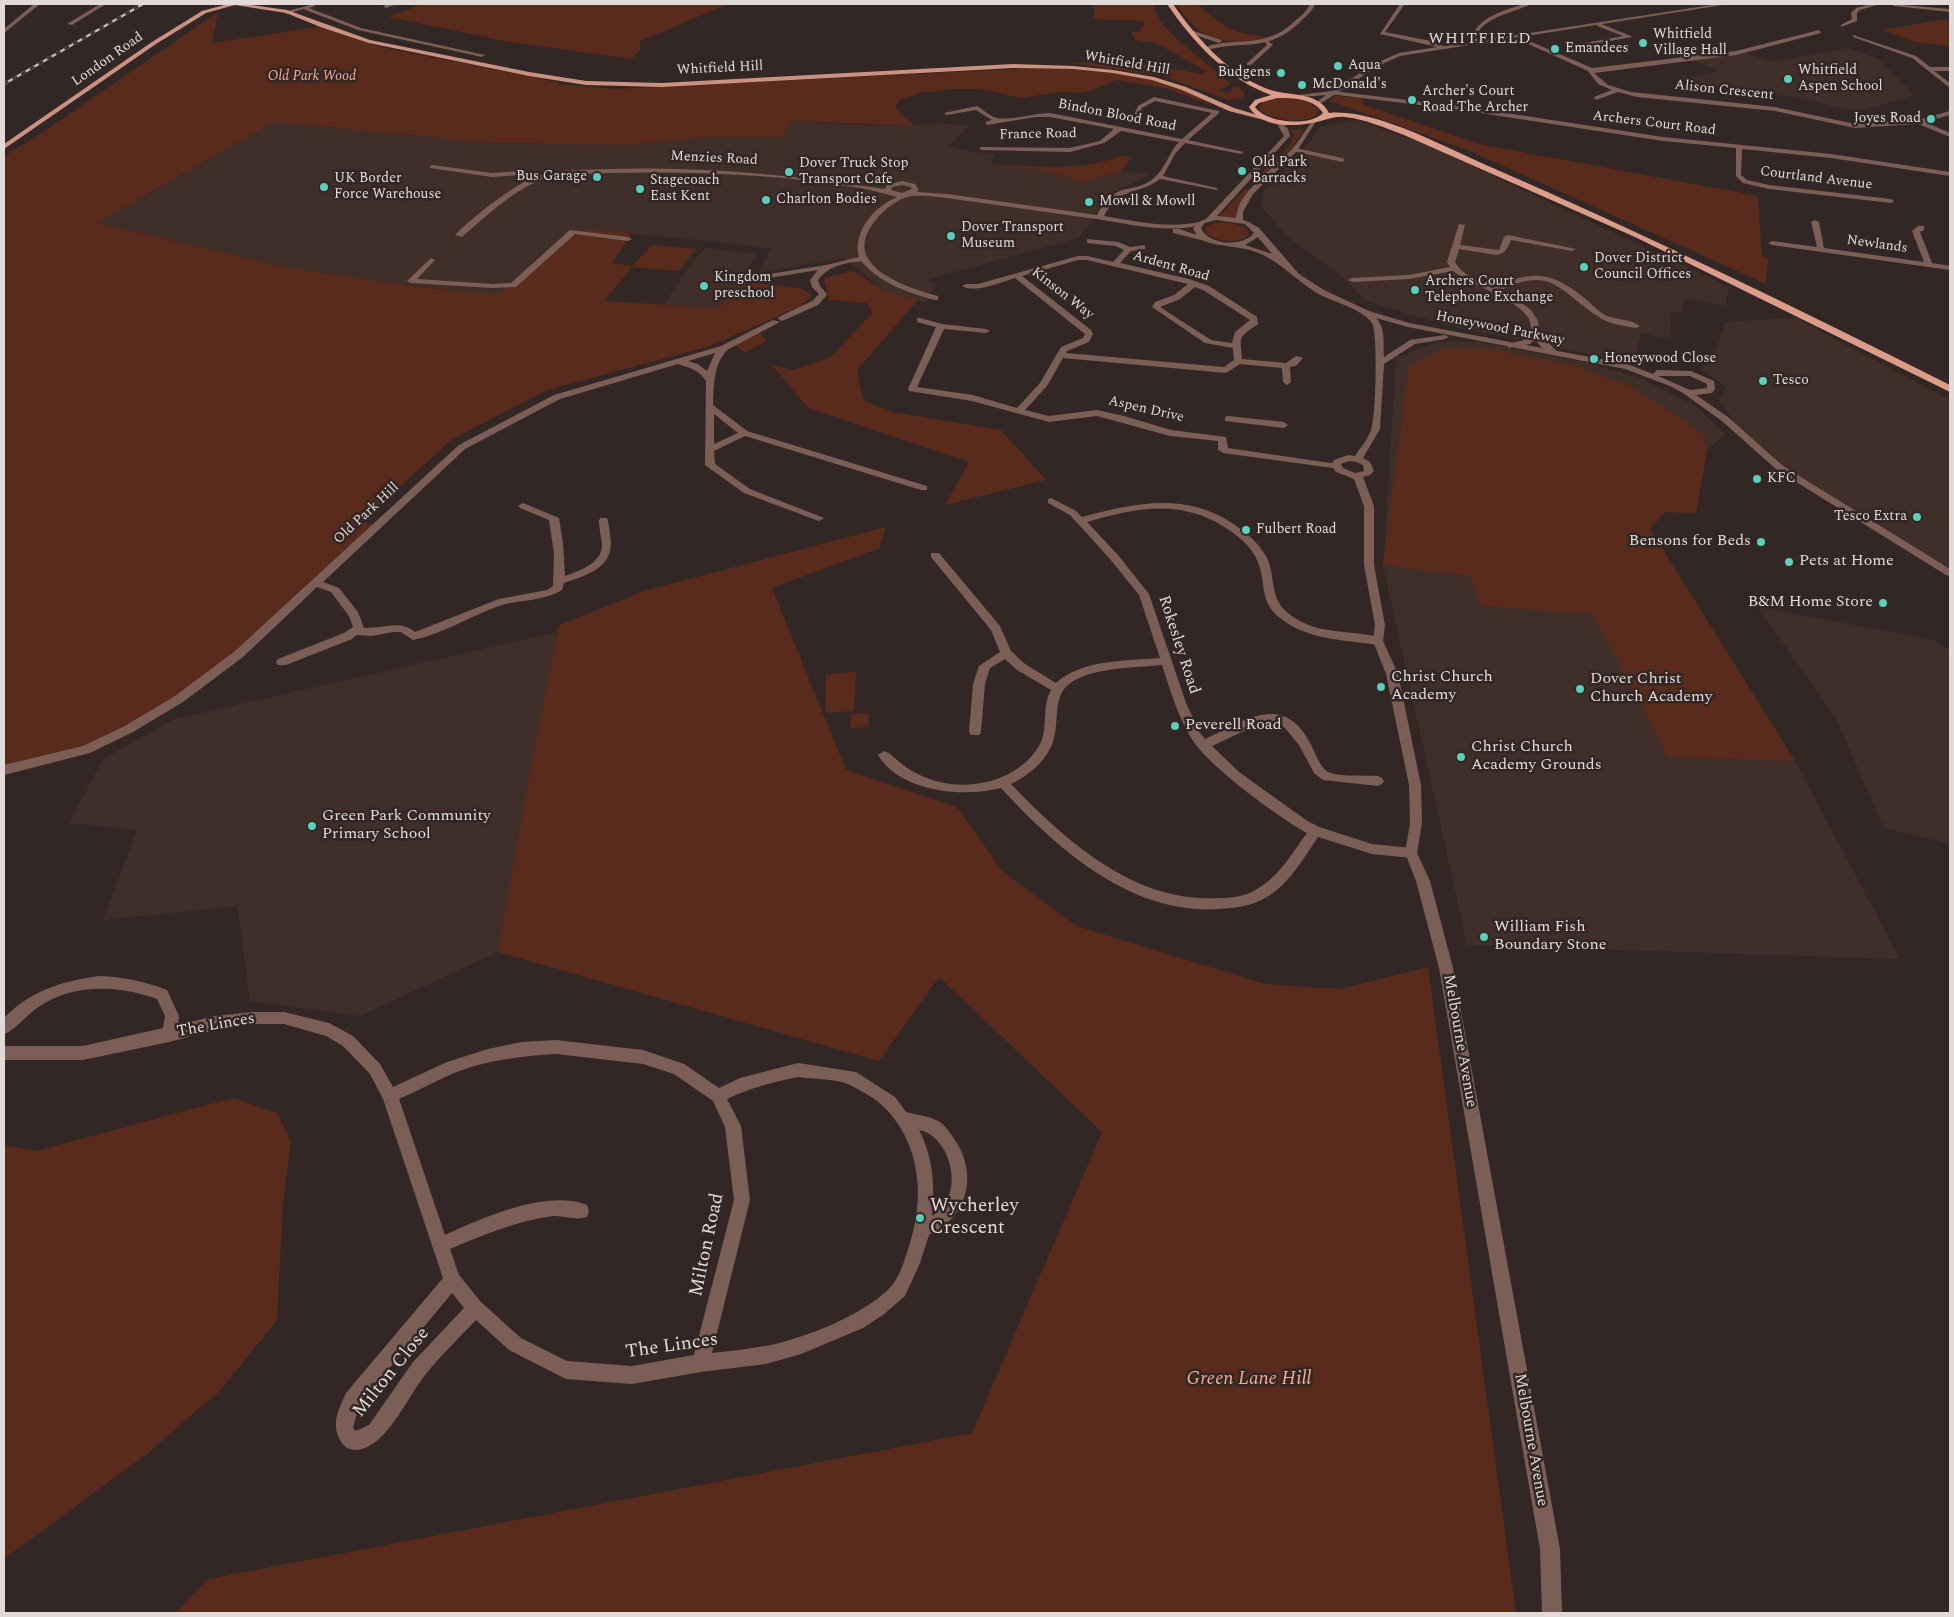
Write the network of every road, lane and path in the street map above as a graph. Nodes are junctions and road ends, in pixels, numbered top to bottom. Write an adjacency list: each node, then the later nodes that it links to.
1 (37, 4): 19 (street)
2 (103, 4): 15 (street)
3 (234, 4): 14 (main road, Whitfield Hill); 63 (main road, London Road)
4 (317, 4): 12 (street)
5 (1170, 4): 20 (highway)
6 (1312, 4): 26 (street)
7 (1402, 4): 32 (street)
8 (1528, 4): 28 (street)
9 (1726, 4): 16 (street)
10 (1877, 4): 17 (street)
11 (1894, 4): 13 (street)
12 (305, 8): 14 (street); 33 (street)
13 (1950, 11)
14 (287, 12): 46 (main road, Whitfield Hill)
15 (70, 24)
16 (1598, 24): 18 (street); 23 (street)
17 (1843, 26)
18 (1607, 27): 24 (street); 24 (street)
19 (4, 31)
20 (1191, 32): 25 (street); 29 (highway)
21 (1819, 32): 37 (street)
22 (1855, 36): 35 (street)
23 (1518, 38): 28 (street); 37 (street)
24 (1615, 40): 30 (street)
25 (1220, 41): 27 (street); 29 (street)
26 (1265, 41): 27 (street); 34 (street)
27 (1231, 43): 29 (street)
28 (1476, 44): 32 (street)
29 (1205, 46): 31 (street); 42 (highway)
30 (1580, 46)
31 (1196, 48): 47 (highway)
32 (1444, 48): 39 (street)
33 (482, 55)
34 (1249, 64)
35 (1930, 69): 36 (street); 38 (street)
36 (1950, 69)
37 (1592, 70): 40 (street, Alison Crescent)
38 (1950, 86)
39 (1341, 88): 41 (street); 44 (street)
40 (1616, 91): 45 (street); 58 (street, Alison Crescent)
41 (1332, 93): 43 (street); 44 (street, Archers Court Road); 48 (street)
42 (1280, 96): 43 (highway); 47 (highway)
43 (1292, 96): 48 (highway)
44 (1356, 96): 64 (street, Archers Court Road)
45 (1596, 98)
46 (1211, 100): 47 (main road, Whitfield Hill); 54 (main road, Whitfield Hill)
47 (1257, 101): 54 (highway)
48 (1319, 104): 52 (highway); 53 (highway)
49 (947, 113): 55 (street)
50 (1950, 113): 58 (street, Alison Crescent)
51 (1136, 114): 62 (street)
52 (1324, 116): 53 (highway); 57 (highway)
53 (1357, 116): 143 (highway); 147 (highway)
54 (1268, 119): 56 (highway)
55 (999, 120): 59 (street, Bindon Blood Road); 60 (street, Bindon Blood Road)
56 (1277, 121): 57 (highway); 89 (street)
57 (1315, 121): 66 (street)
58 (1919, 122): 61 (street)
59 (988, 123)
60 (1120, 128): 62 (street, Bindon Blood Road); 65 (street, France Road)
61 (1950, 135)
62 (1182, 142): 67 (street, Bindon Blood Road); 75 (street)
63 (4, 147)
64 (1738, 147): 73 (street, Archers Court Road); 86 (street, Courtland Avenue)
65 (982, 148)
66 (1295, 150): 68 (street); 90 (street)
67 (1241, 152)
68 (1342, 160)
69 (432, 167): 74 (street)
70 (532, 171): 71 (street, Menzies Road); 72 (street, Menzies Road); 77 (street)
71 (521, 172): 74 (street); 76 (street)
72 (569, 173): 77 (street, Menzies Road); 79 (street, Menzies Road)
73 (1950, 174)
74 (492, 175): 76 (street)
75 (1158, 177): 81 (street); 88 (street)
76 (516, 180): 77 (street); 82 (street)
77 (534, 180): 82 (street)
78 (895, 184): 79 (street, Menzies Road); 80 (street, Menzies Road); 83 (street)
79 (857, 185): 83 (street, Menzies Road)
80 (915, 187): 84 (street); 85 (street)
81 (1215, 189)
82 (512, 192): 97 (street)
83 (888, 192): 84 (street, Menzies Road); 87 (street)
84 (907, 195): 85 (street); 87 (street)
85 (947, 196): 88 (street)
86 (1891, 201)
87 (888, 204): 108 (street)
88 (1100, 217): 92 (street)
89 (1209, 220): 90 (street); 93 (street)
90 (1240, 220): 96 (street, Honeywood Parkway)
91 (1815, 222): 107 (street, Newlands)
92 (1149, 224): 93 (street); 99 (street)
93 (1199, 224): 99 (street)
94 (1461, 225): 104 (street)
95 (1921, 228): 112 (street, Newlands)
96 (1258, 233): 102 (street); 110 (street, Honeywood Parkway)
97 (459, 235)
98 (628, 239): 109 (street)
99 (1204, 239): 102 (street, Honeywood Parkway)
100 (1090, 241): 105 (street)
101 (1772, 243): 107 (street, Newlands)
102 (1235, 244): 110 (street, Honeywood Parkway)
103 (1142, 247): 105 (street)
104 (1458, 247): 106 (street); 115 (street)
105 (1129, 249): 111 (street)
106 (1572, 249)
107 (1821, 250): 112 (street, Newlands)
108 (864, 258): 113 (street); 122 (street)
109 (431, 260)
110 (1282, 262): 125 (street, Honeywood Parkway)
111 (1115, 264): 117 (street, Ardent Road); 120 (street, Ardent Road)
112 (1929, 265): 114 (street, Newlands)
113 (826, 267): 116 (street); 134 (street, Old Park Hill)
114 (1950, 268)
115 (1455, 269): 118 (street); 123 (street)
116 (748, 275)
117 (1017, 276): 121 (street, Ardent Road); 136 (street, Kinson Way)
118 (1352, 280)
119 (924, 284): 122 (street)
120 (1193, 284): 132 (street, Ardent Road); 132 (street)
121 (966, 286)
122 (912, 291): 124 (street)
123 (1492, 291): 129 (street); 130 (street)
124 (935, 298)
125 (1366, 313): 131 (street, Honeywood Parkway); 140 (street)
126 (920, 320): 128 (street)
127 (993, 324): 128 (street)
128 (941, 326): 152 (street, Aspen Drive)
129 (1636, 326)
130 (1536, 335): 133 (street); 135 (street)
131 (1468, 338): 133 (street, Honeywood Parkway); 140 (street)
132 (1236, 346): 138 (street)
133 (1511, 346): 135 (street, Honeywood Parkway)
134 (724, 348): 139 (street, Old Park Hill); 144 (street)
135 (1556, 354): 142 (street, Honeywood Parkway)
136 (1061, 355): 138 (street); 149 (street, Kinson Way)
137 (1299, 358): 141 (street)
138 (1238, 361): 141 (street)
139 (676, 362): 144 (street); 170 (street, Old Park Hill)
140 (1380, 363): 158 (street)
141 (1286, 366): 145 (street)
142 (1674, 379): 146 (street); 150 (street)
143 (1950, 379)
144 (710, 382): 151 (street)
145 (1287, 382)
146 (1682, 390): 150 (street); 153 (street)
147 (1950, 390)
148 (1021, 394): 149 (street)
149 (1032, 397): 152 (street, Kinson Way)
150 (1713, 397): 153 (street)
151 (709, 406): 156 (street); 157 (street)
152 (1018, 411): 154 (street, Aspen Drive)
153 (1725, 419): 168 (street)
154 (1226, 425): 155 (street, Aspen Drive); 159 (street)
155 (1284, 425)
156 (744, 434): 157 (street); 161 (street)
157 (710, 450): 164 (street)
158 (1358, 459): 159 (street); 160 (street)
159 (1337, 467): 160 (street)
160 (1358, 476): 172 (street)
161 (924, 488)
162 (1051, 500): 166 (street, Rokesley Road)
163 (524, 506): 169 (street)
164 (818, 518)
165 (604, 520): 169 (street)
166 (1080, 521): 172 (street); 174 (street, Rokesley Road)
167 (935, 555): 173 (street)
168 (1950, 573)
169 (560, 581): 171 (street)
170 (315, 582): 171 (street); 180 (street, Old Park Hill)
171 (356, 631): 175 (street)
172 (1378, 641): 184 (street)
173 (1006, 653): 176 (street); 177 (street)
174 (1166, 661): 176 (street); 178 (street, Rokesley Road)
175 (282, 662)
176 (1058, 689): 182 (street)
177 (975, 732)
178 (1203, 745): 181 (street); 183 (street, Rokesley Road)
179 (884, 755): 182 (street)
180 (4, 770)
181 (1378, 781)
182 (1004, 784): 183 (street)
183 (1315, 831): 184 (street, Rokesley Road)
184 (1411, 853): 197 (street, Melbourne Avenue)
185 (4, 1028): 186 (street)
186 (169, 1035): 187 (street, The Linces); 188 (street, The Linces)
187 (4, 1052)
188 (390, 1096): 189 (street, Milton Road); 193 (street, The Linces)
189 (718, 1096): 190 (street); 196 (street, Milton Road)
190 (902, 1118): 192 (street); 192 (street)
191 (581, 1211): 193 (street)
192 (923, 1229): 196 (street, The Linces)
193 (442, 1245): 194 (street, The Linces)
194 (452, 1280): 195 (street, The Linces); 195 (street, Milton Close)
195 (475, 1308): 196 (street, The Linces)
196 (701, 1363)
197 (1552, 1613)

